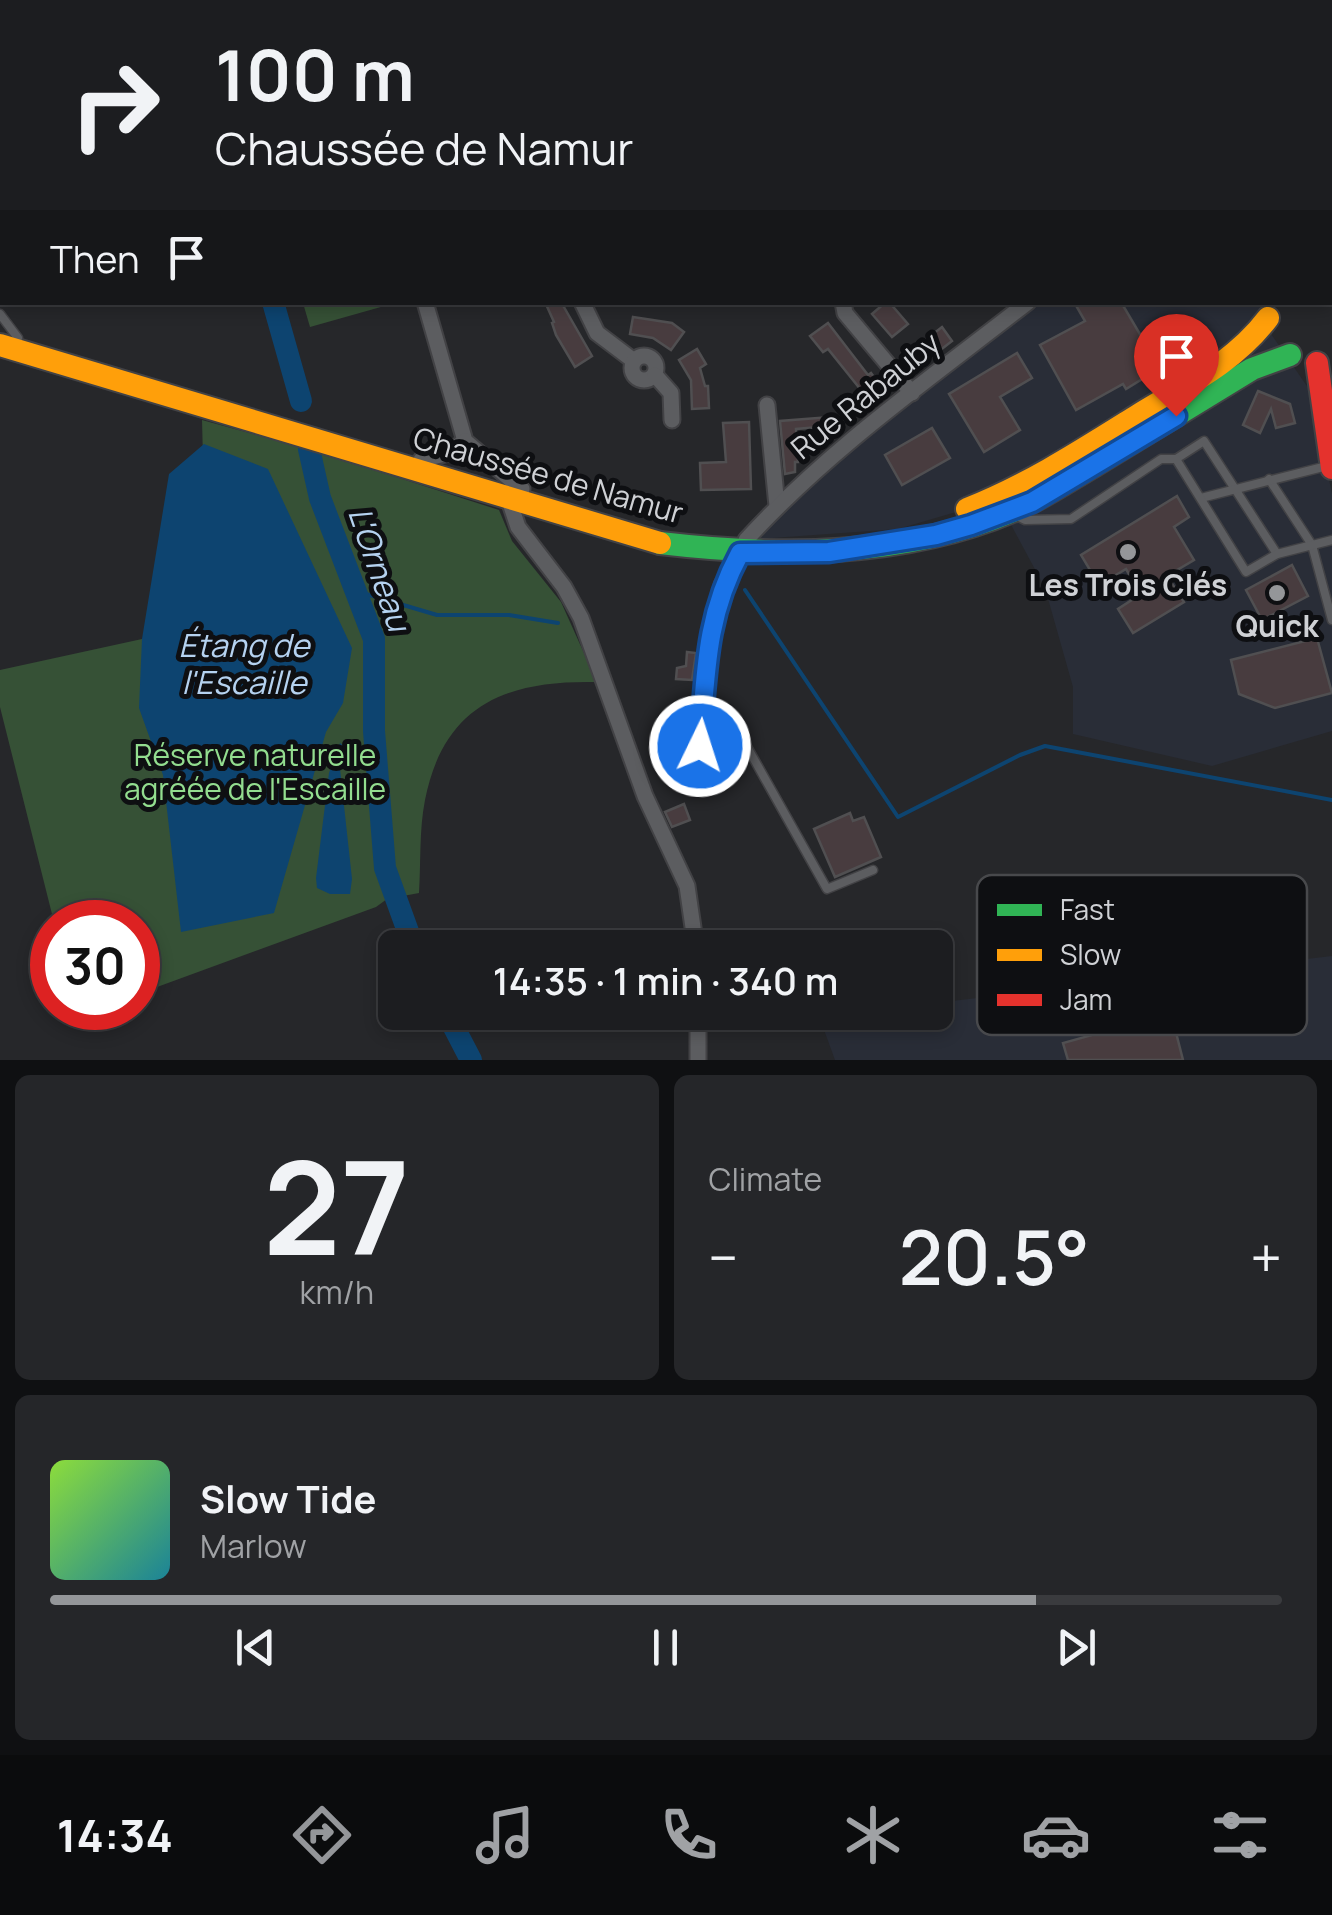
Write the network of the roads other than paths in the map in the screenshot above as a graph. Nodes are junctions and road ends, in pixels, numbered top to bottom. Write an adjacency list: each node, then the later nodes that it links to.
1 (426, 305): 15 (street)
2 (583, 305): 9 (street)
3 (844, 305): 12 (street)
4 (1024, 305): 12 (street, Rue Rabauby)
5 (1268, 310): 8 (main road); 28 (main road, Chaussée de Namur)
6 (0, 314): 7 (lane)
7 (6, 338): 16 (main road, Chaussée de Namur)
8 (1290, 355): 10 (main road); 25 (main road, Chaussée de Namur)
9 (634, 360): 11 (street); 11 (street)
10 (1324, 361): 19 (main road)
11 (656, 375): 14 (street)
12 (912, 392): 24 (street, Rue Rabauby)
13 (767, 404): 24 (street)
14 (672, 420)
15 (465, 440): 17 (street); 22 (street)
16 (341, 441): 17 (main road, Chaussée de Namur); 22 (main road, Chaussée de Namur)
17 (421, 460): 22 (main road, Chaussée de Namur)
18 (1176, 460): 21 (lane); 23 (lane); 25 (lane)
19 (1332, 467): 20 (lane)
20 (1269, 479): 21 (lane); 27 (lane)
21 (1234, 488): 23 (lane); 29 (lane)
22 (516, 495): 28 (main road, Chaussée de Namur); 34 (street)
23 (1201, 498): 29 (lane)
24 (776, 506): 28 (street, Rue Rabauby)
25 (1011, 512): 28 (main road, Chaussée de Namur)
26 (1332, 540): 27 (lane)
27 (1312, 545): 29 (lane); 30 (lane)
28 (743, 546): 31 (street, Rue Rabauby)
29 (1276, 554)
30 (1332, 620)
31 (704, 691): 32 (street, Rue Rabauby); 33 (lane)
32 (678, 775)
33 (872, 870)
34 (693, 930)
35 (698, 1030): 36 (street)
36 (698, 1060)

